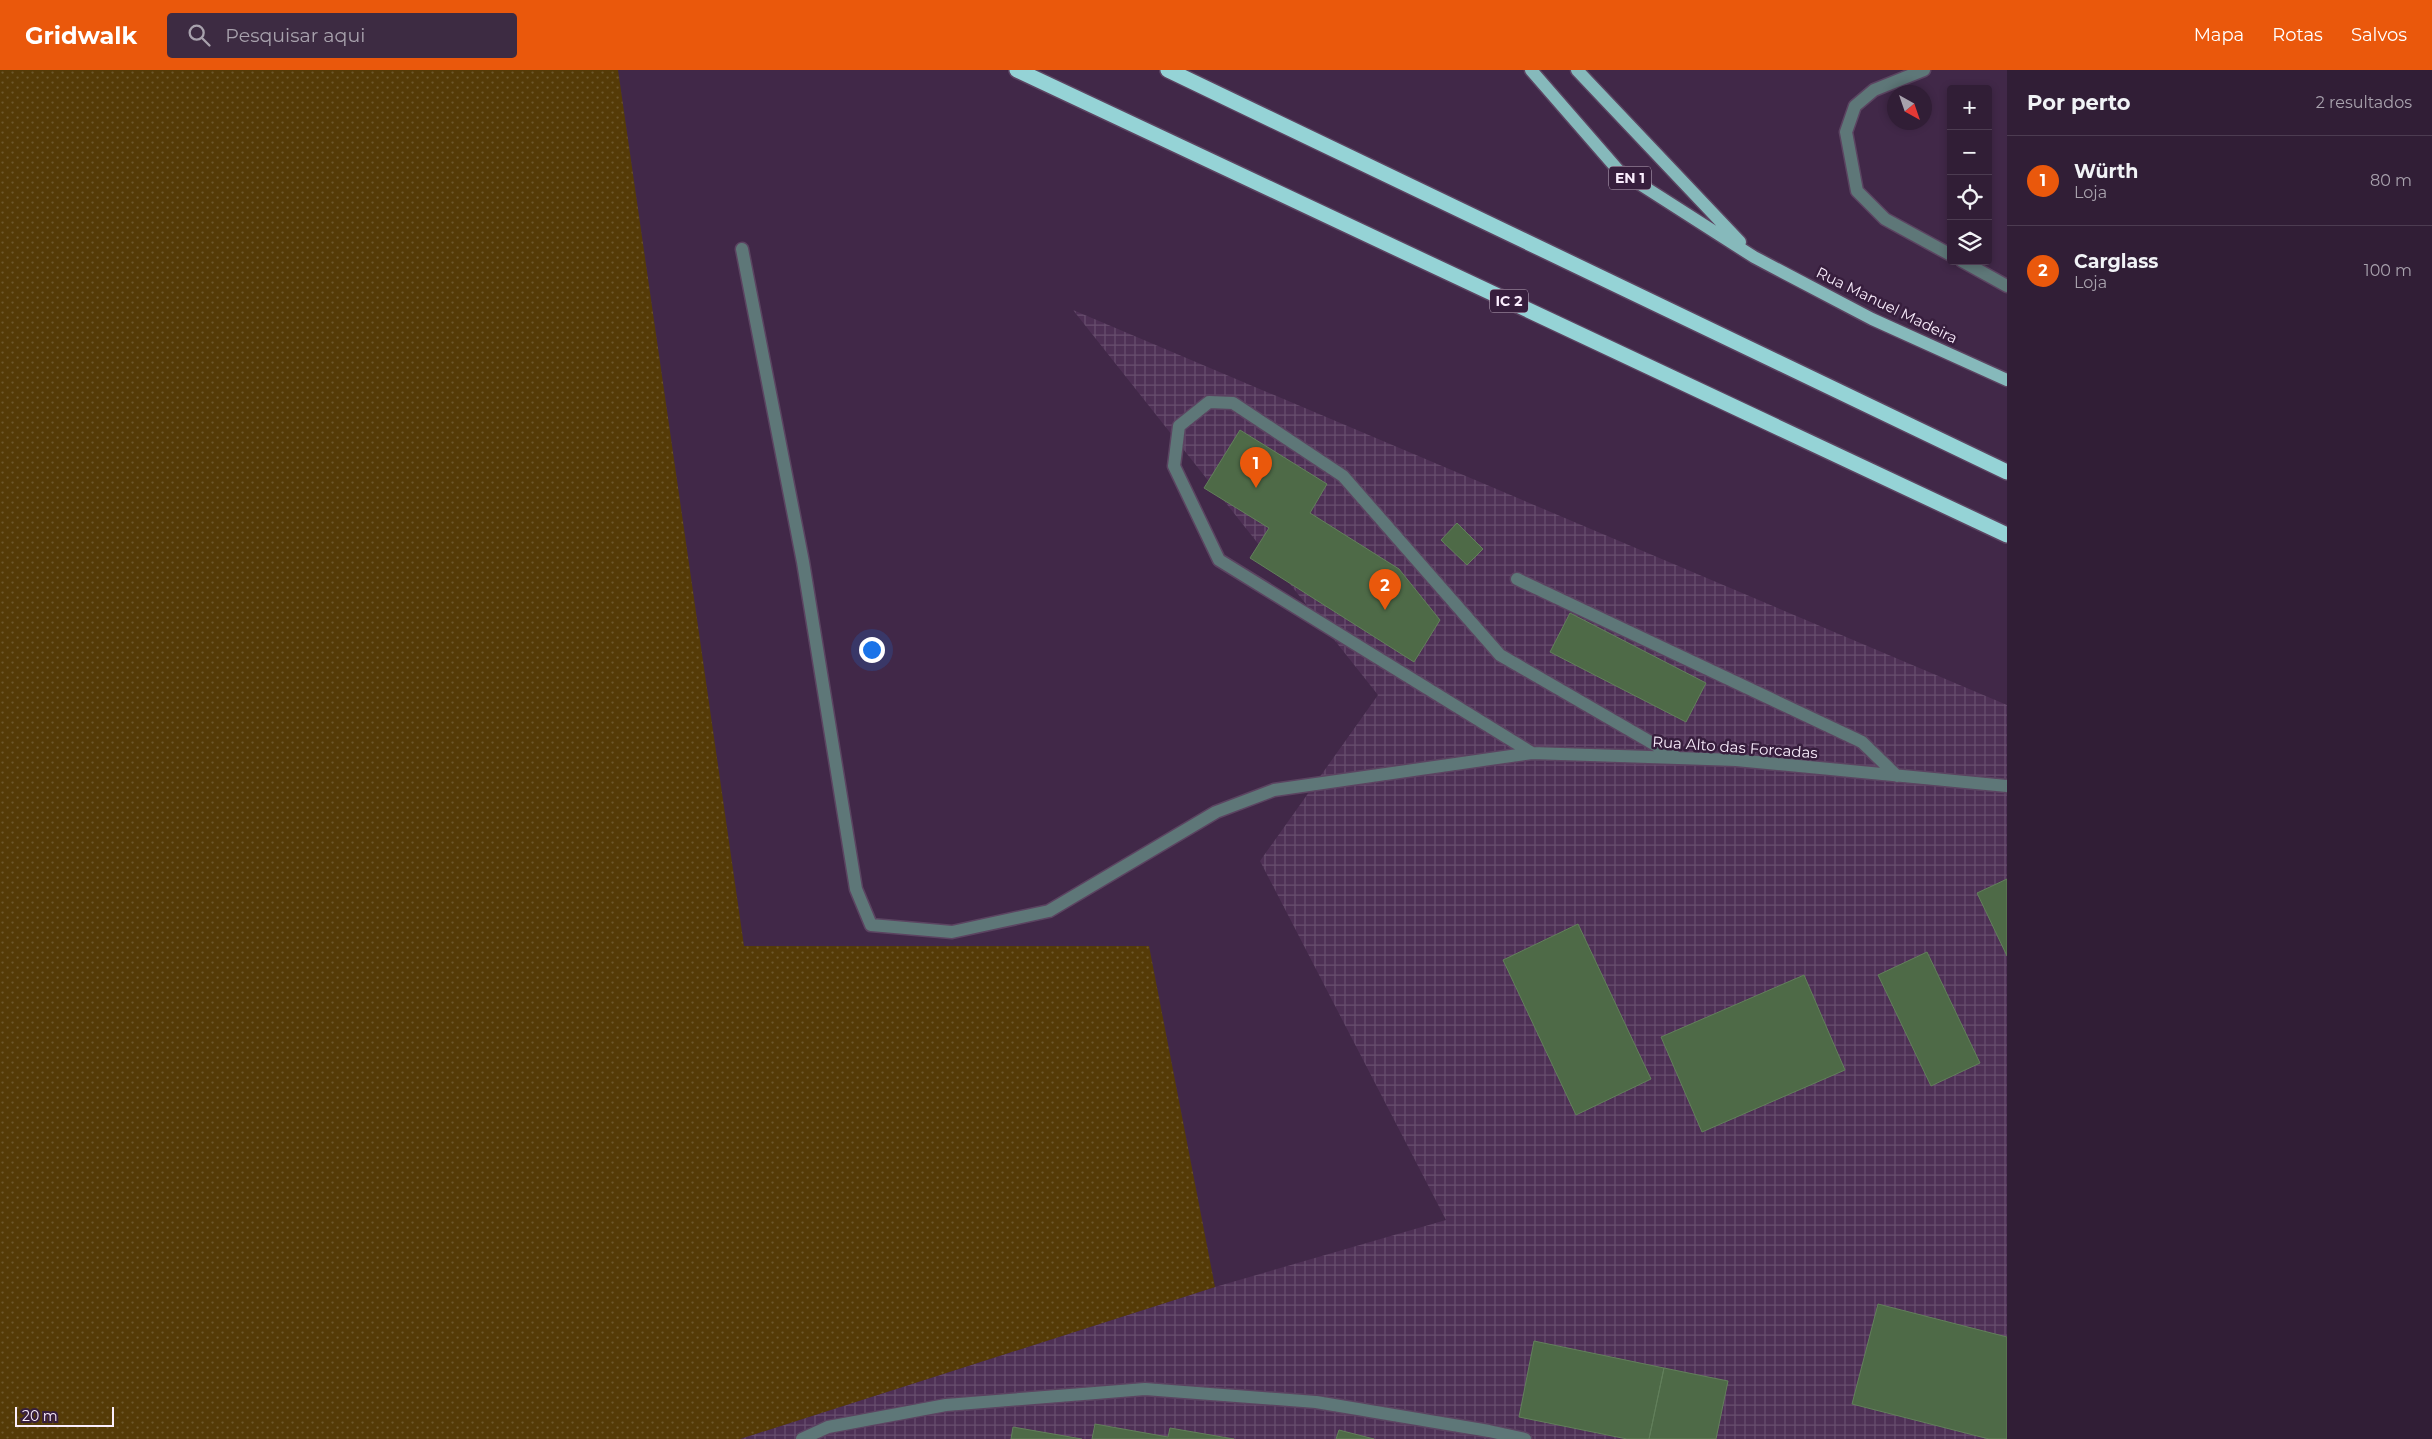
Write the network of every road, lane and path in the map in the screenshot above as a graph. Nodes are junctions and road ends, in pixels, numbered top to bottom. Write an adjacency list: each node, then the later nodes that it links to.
1 (1017, 70): 13 (highway, IC 2)
2 (1168, 70): 12 (highway)
3 (1531, 70): 8 (main road, Rua Manuel Madeira / EN 1)
4 (1577, 70): 8 (main road, Rua Manuel Madeira / EN 1)
5 (1924, 70): 7 (street)
6 (742, 249): 15 (street, Rua Alto das Forcadas)
7 (1947, 253)
8 (1754, 257): 11 (main road, Rua Manuel Madeira / EN 1)
9 (1969, 265): 10 (street)
10 (2007, 286)
11 (2007, 380)
12 (2007, 472)
13 (2007, 535)
14 (1517, 578): 17 (street)
15 (1532, 753): 16 (street, Rua Alto das Forcadas); 16 (street)
16 (1679, 758): 17 (street, Rua Alto das Forcadas)
17 (1897, 776): 18 (street, Rua Alto das Forcadas)
18 (2007, 786)
19 (1511, 1438): 20 (street); 21 (street)
20 (802, 1439)
21 (1525, 1439)

